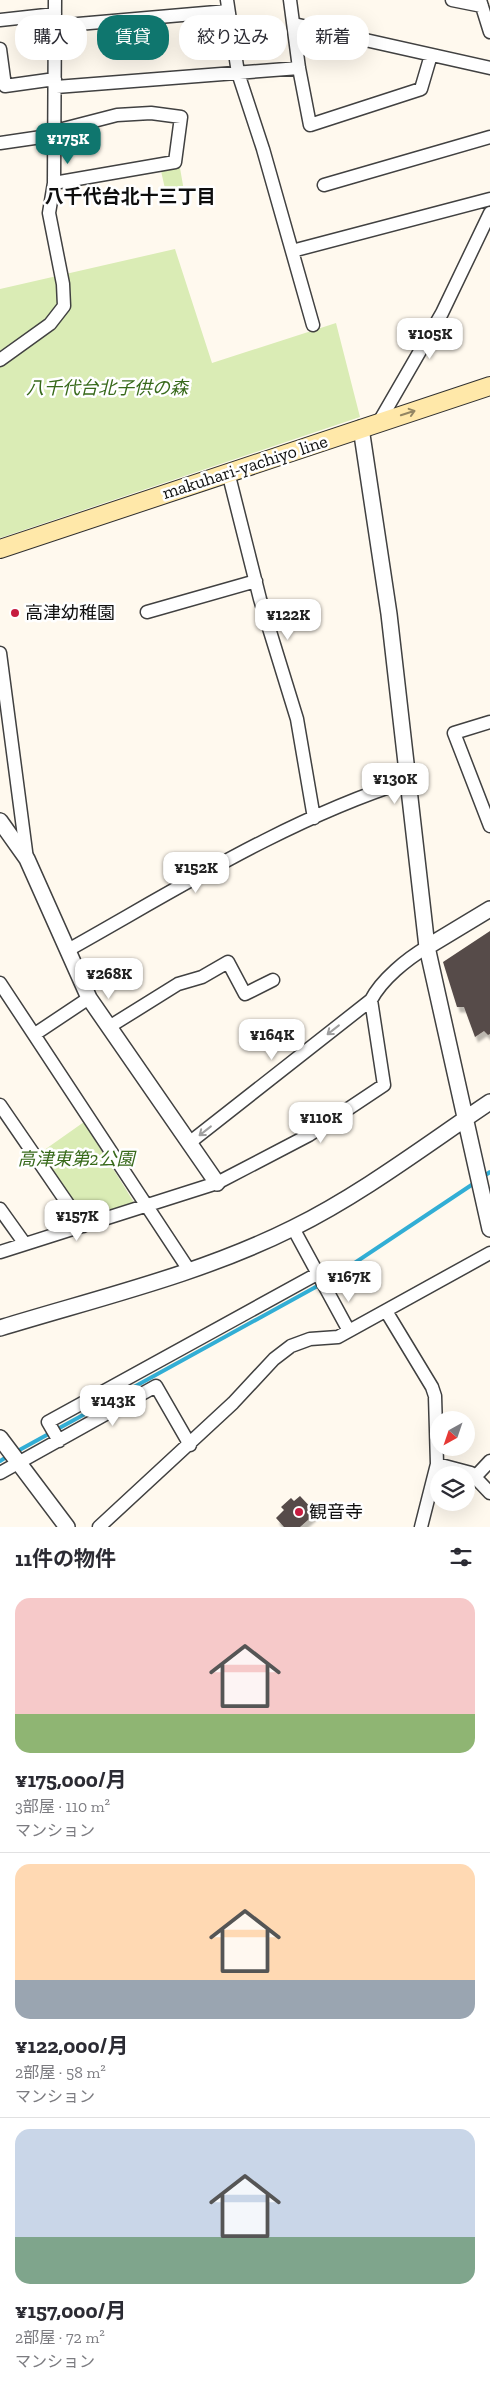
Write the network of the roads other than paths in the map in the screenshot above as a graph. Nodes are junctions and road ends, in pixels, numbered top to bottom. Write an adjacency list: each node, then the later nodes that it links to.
1 (55, 0): 6 (street)
2 (290, 0): 10 (street)
3 (452, 0): 4 (street)
4 (482, 2): 11 (street)
5 (227, 5): 7 (street); 17 (street)
6 (55, 15)
7 (87, 17)
8 (0, 20): 9 (street)
9 (15, 20)
10 (294, 24): 13 (street); 15 (street)
11 (490, 32)
12 (0, 49): 18 (street)
13 (431, 55): 15 (street); 16 (street)
14 (56, 60): 18 (street)
15 (299, 68): 17 (street)
16 (490, 68)
17 (238, 73): 18 (street); 26 (street)
18 (56, 83): 19 (street)
19 (55, 133): 21 (street); 22 (street); 22 (street)
20 (490, 137): 23 (street)
21 (0, 144)
22 (54, 183): 28 (street)
23 (324, 185)
24 (490, 199): 26 (street)
25 (490, 213): 30 (street)
26 (292, 251): 27 (street)
27 (313, 326)
28 (0, 360)
29 (490, 386): 30 (main road, makuhari-yachiyo line, one-way to 29)
30 (379, 422): 31 (main road, makuhari-yachiyo line)
31 (362, 428): 32 (main road, makuhari-yachiyo line); 38 (street)
32 (228, 472): 33 (main road, makuhari-yachiyo line); 34 (street)
33 (0, 549)
34 (256, 581): 35 (street); 39 (street)
35 (147, 612)
36 (0, 653): 42 (street)
37 (490, 722): 41 (street)
38 (407, 781): 39 (street); 44 (street)
39 (314, 818): 45 (street)
40 (0, 821): 42 (street)
41 (490, 826)
42 (27, 859): 45 (street)
43 (490, 909): 44 (street)
44 (427, 947): 49 (street); 54 (street)
45 (68, 950): 48 (street)
46 (273, 980): 50 (street)
47 (0, 983): 51 (street)
48 (89, 998): 50 (street); 51 (street)
49 (371, 1000): 55 (street, one-way to 55); 56 (street)
50 (109, 1027): 55 (street)
51 (35, 1034): 57 (street)
52 (490, 1102): 54 (street)
53 (0, 1105): 59 (street)
54 (464, 1119): 60 (street); 61 (street)
55 (189, 1143): 56 (street)
56 (217, 1183): 57 (street)
57 (147, 1206): 59 (street); 65 (street)
58 (0, 1209): 62 (street)
59 (83, 1226): 62 (street)
60 (294, 1228): 65 (street); 66 (street)
61 (490, 1229)
62 (25, 1244): 63 (street)
63 (0, 1252)
64 (490, 1253): 67 (street)
65 (189, 1270): 68 (street)
66 (320, 1281): 69 (street); 70 (street)
67 (386, 1311): 69 (street); 74 (street)
68 (0, 1328)
69 (349, 1331): 71 (street)
70 (59, 1441): 71 (street); 72 (street)
71 (190, 1445): 80 (street)
72 (11, 1452): 76 (street); 79 (street)
73 (490, 1461): 77 (street)
74 (438, 1464): 75 (street); 81 (street)
75 (445, 1466)
76 (0, 1474)
77 (475, 1477): 78 (street)
78 (490, 1492)
79 (67, 1527)
80 (99, 1527)
81 (421, 1527)

